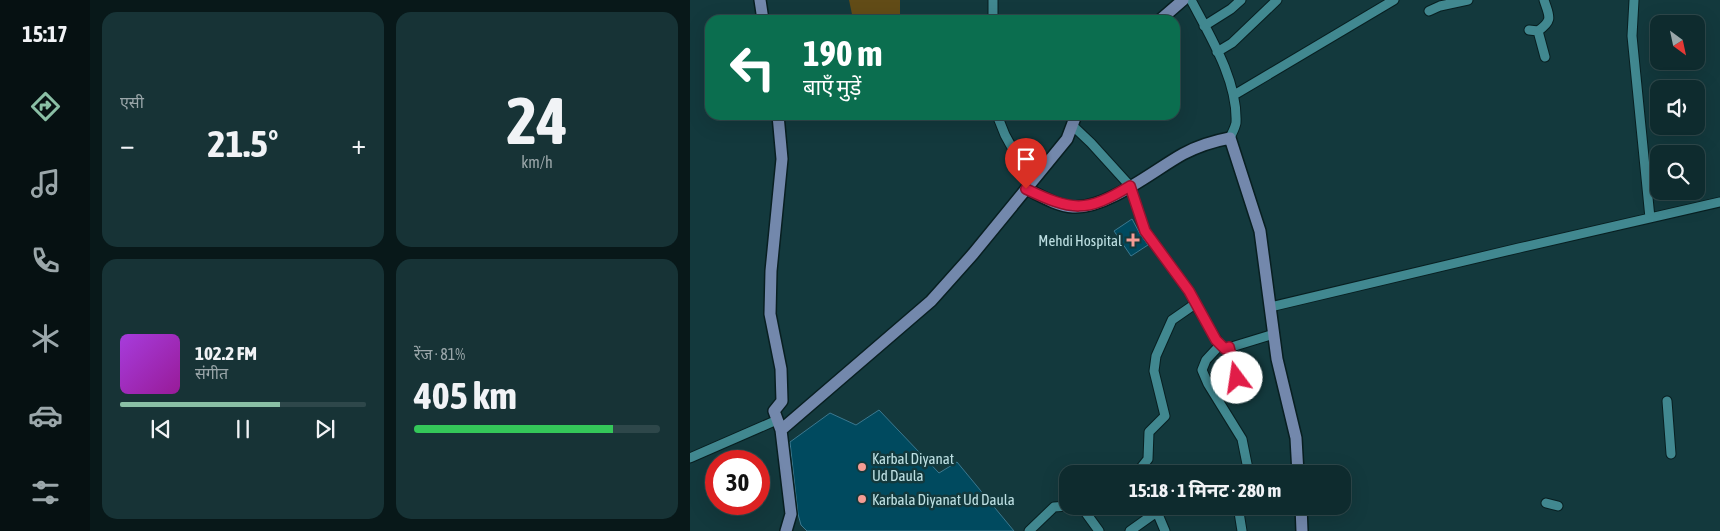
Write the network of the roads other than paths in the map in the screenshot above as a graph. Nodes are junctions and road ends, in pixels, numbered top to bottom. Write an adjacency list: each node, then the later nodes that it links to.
1 (760, 0): 13 (street)
2 (993, 0): 14 (street)
3 (1183, 0): 15 (street)
4 (1191, 0): 16 (street)
5 (1240, 0): 16 (street)
6 (1277, 0): 17 (street)
7 (1394, 0): 19 (street)
8 (1468, 0): 11 (street)
9 (1544, 0): 18 (street)
10 (1634, 0): 28 (street)
11 (1450, 2): 12 (street)
12 (1430, 11)
13 (762, 15)
14 (993, 15)
15 (1166, 15)
16 (1204, 26): 17 (street)
17 (1217, 52): 19 (street)
18 (1545, 57)
19 (1234, 95): 23 (street)
20 (778, 120): 36 (street)
21 (999, 120): 24 (street)
22 (1074, 120): 24 (street); 25 (street)
23 (1230, 138): 25 (street); 30 (street)
24 (1037, 176): 26 (street)
25 (1130, 186): 26 (street); 29 (street)
26 (1026, 189): 36 (street)
27 (1720, 202): 28 (street)
28 (1650, 218): 30 (street)
29 (1195, 304): 32 (street); 39 (street)
30 (1270, 307): 31 (street)
31 (1274, 334): 33 (street); 41 (street)
32 (1220, 345): 33 (street); 40 (street)
33 (1229, 347): 34 (street)
34 (1241, 394)
35 (1667, 401): 37 (street)
36 (779, 425): 38 (street); 50 (street)
37 (1671, 454)
38 (690, 458)
39 (1143, 465)
40 (1247, 465)
41 (1298, 465)
42 (1546, 503): 43 (street)
43 (1558, 506)
44 (1059, 507): 51 (street)
45 (1087, 515): 52 (street)
46 (1152, 515): 53 (street)
47 (1159, 515): 54 (street)
48 (1239, 515): 55 (street)
49 (1301, 515): 56 (street)
50 (790, 529)
51 (1029, 531)
52 (1099, 531)
53 (1130, 531)
54 (1165, 531)
55 (1242, 531)
56 (1302, 531)

